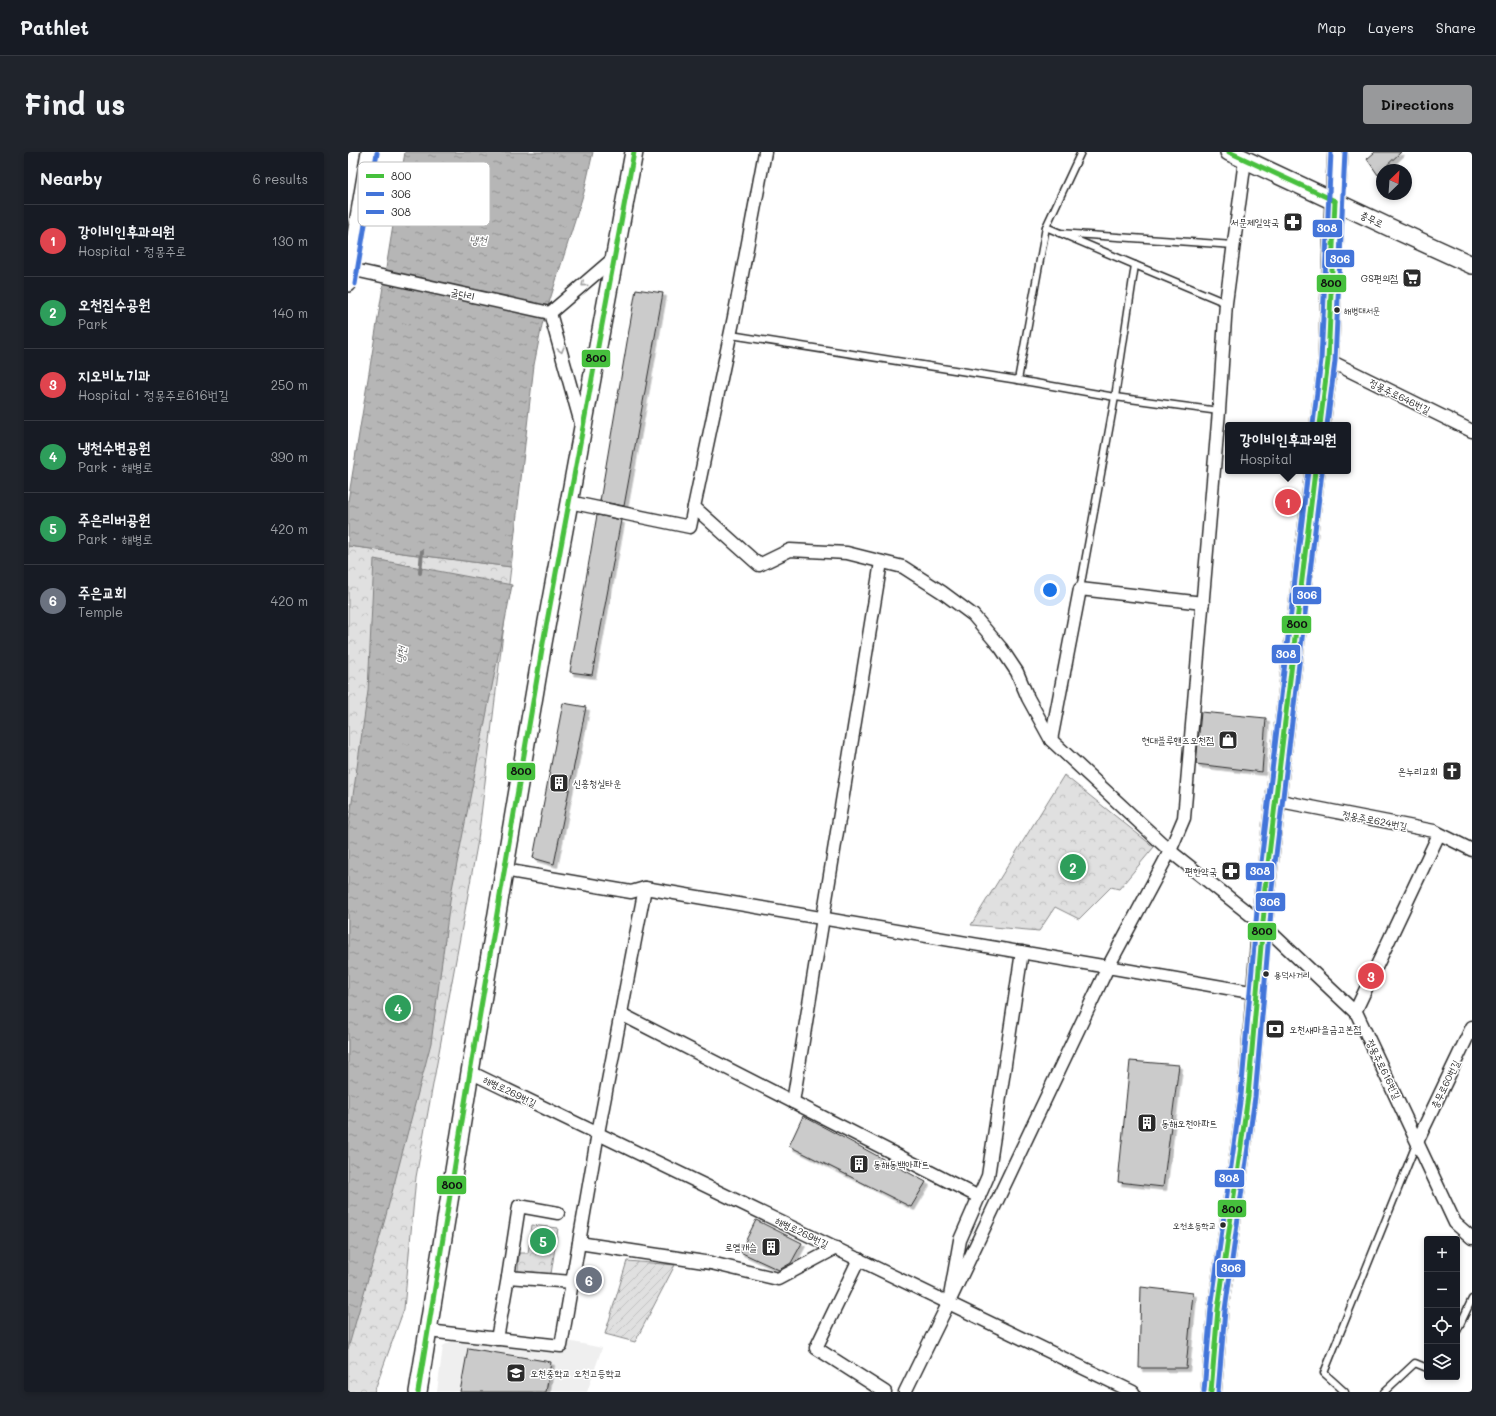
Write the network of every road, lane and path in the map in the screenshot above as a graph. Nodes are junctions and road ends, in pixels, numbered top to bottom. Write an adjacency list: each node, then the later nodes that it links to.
1 (370, 152): 7 (main road)
2 (634, 152): 13 (main road)
3 (765, 152): 19 (street)
4 (1081, 152): 10 (lane)
5 (1338, 152): 8 (main road)
6 (1236, 155): 8 (main road, 충무로); 12 (street)
7 (368, 162)
8 (1334, 201): 15 (main road, 충무로); 20 (main road)
9 (358, 223): 16 (main road)
10 (1046, 227): 11 (lane); 21 (lane)
11 (1059, 233): 12 (lane); 14 (lane)
12 (1234, 245): 17 (street)
13 (614, 258): 18 (street, one-way to 18); 25 (main road)
14 (1135, 265): 17 (lane); 22 (lane)
15 (1472, 265)
16 (349, 276): 18 (street, 굴다리)
17 (1226, 303): 23 (street)
18 (549, 312): 25 (street, one-way to 25)
19 (730, 335): 21 (lane); 29 (street)
20 (1328, 360): 24 (main road); 26 (street, 정몽주로646번길)
21 (1018, 380): 22 (lane)
22 (1115, 397): 23 (lane); 31 (lane)
23 (1219, 411): 32 (street)
24 (1320, 422)
25 (582, 430): 28 (main road)
26 (1472, 431)
27 (1315, 474): 34 (main road)
28 (569, 502): 29 (street); 38 (main road)
29 (694, 507): 30 (street, 정몽주로616번길)
30 (881, 562): 33 (street, 정몽주로616번길); 40 (street)
31 (1080, 589): 32 (street); 33 (street)
32 (1203, 603): 37 (street)
33 (1051, 740): 37 (street, 정몽주로616번길)
34 (1275, 800): 35 (street, 정몽주로624번길); 41 (main road)
35 (1439, 834): 36 (street, 정몽주로624번길); 45 (street)
36 (1472, 850)
37 (1170, 851): 41 (street, 정몽주로616번길); 43 (street)
38 (504, 870): 39 (street); 48 (main road)
39 (645, 888): 40 (street); 46 (street)
40 (824, 918): 42 (street); 49 (street)
41 (1262, 924): 44 (main road); 45 (street, 정몽주로616번길)
42 (1022, 952): 43 (street); 52 (street)
43 (1108, 967): 44 (street); 61 (street)
44 (1256, 994): 70 (main road)
45 (1355, 1012): 51 (street, 정몽주로616번길)
46 (621, 1014): 49 (street); 50 (street)
47 (1472, 1027): 51 (street, 충무로60번길)
48 (470, 1072): 50 (street, 해병로269번길); 63 (main road)
49 (793, 1102): 52 (street)
50 (598, 1133): 55 (street); 56 (street, 해병로269번길)
51 (1418, 1140): 54 (street, 정몽주로616번길); 71 (lane)
52 (979, 1198): 61 (street)
53 (558, 1213): 58 (street)
54 (1472, 1238)
55 (579, 1243): 56 (street); 59 (street)
56 (836, 1248): 57 (street, 해병로269번길)
57 (859, 1259): 61 (street, 해병로269번길); 68 (street)
58 (508, 1277): 59 (street); 64 (street)
59 (572, 1282): 64 (street)
60 (1472, 1299): 62 (lane)
61 (949, 1302): 66 (street); 69 (street, 해병로269번길)
62 (1460, 1325)
63 (428, 1331): 64 (street); 67 (main road)
64 (497, 1339)
65 (1424, 1367): 72 (lane)
66 (906, 1391)
67 (418, 1392)
68 (885, 1392)
69 (1133, 1392)
70 (1211, 1392)
71 (1345, 1392)
72 (1384, 1392)

